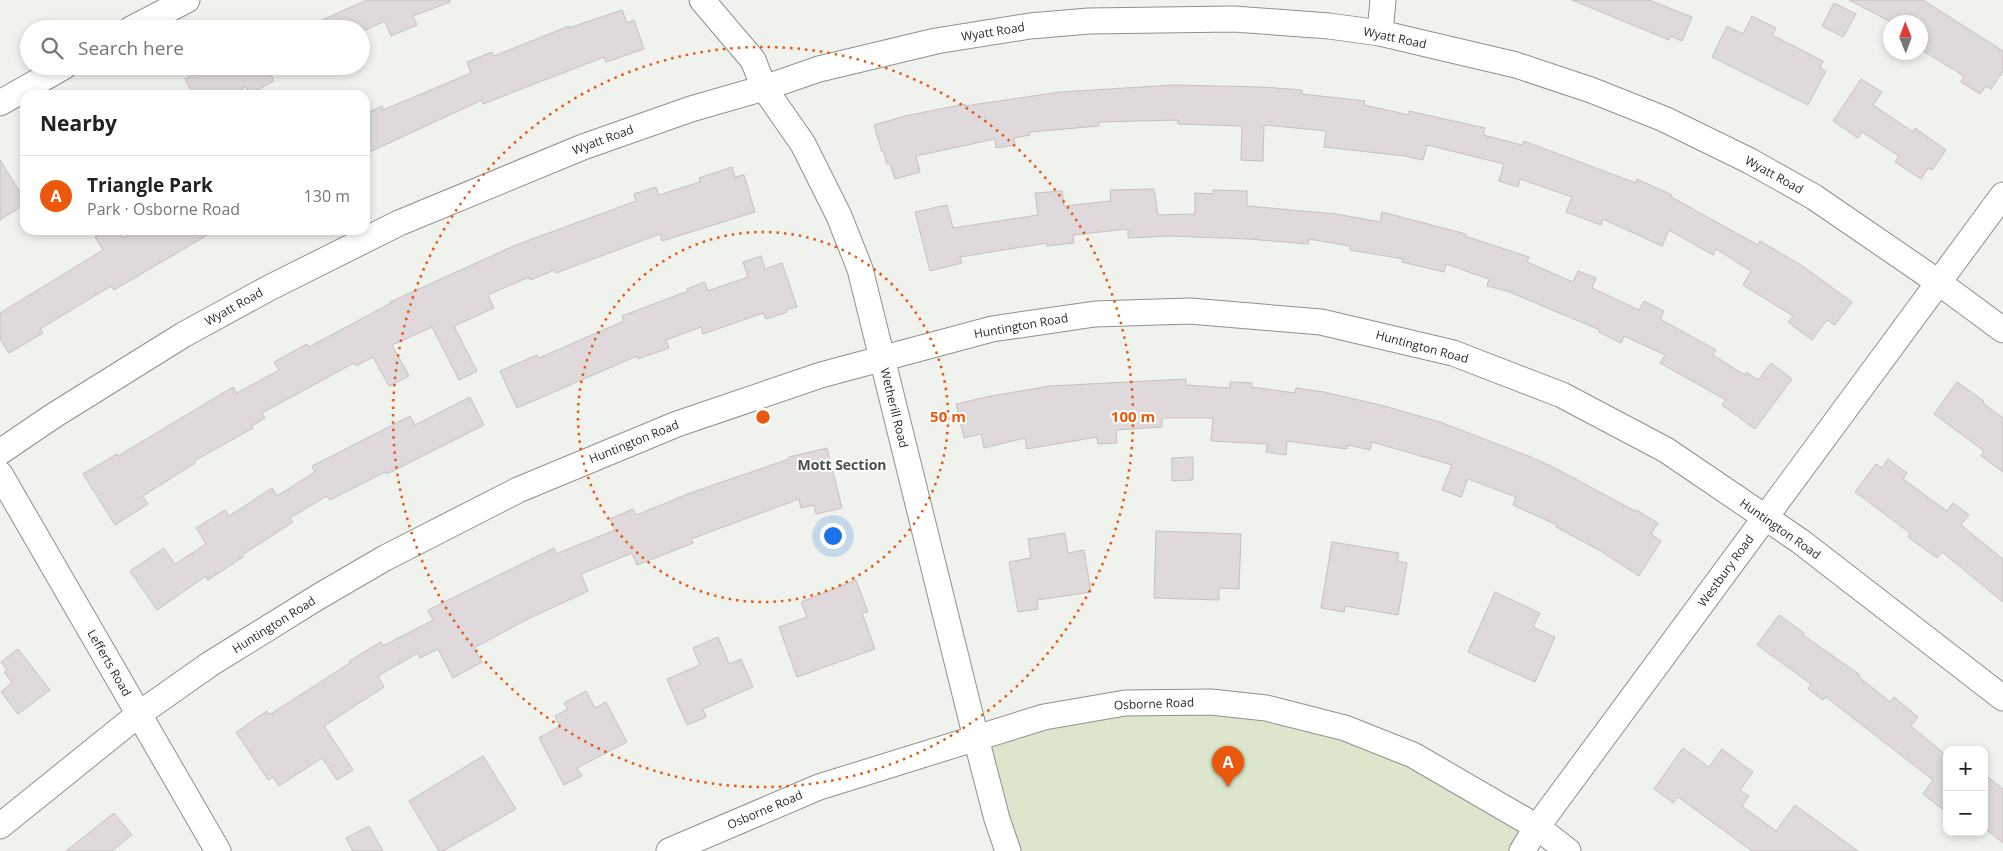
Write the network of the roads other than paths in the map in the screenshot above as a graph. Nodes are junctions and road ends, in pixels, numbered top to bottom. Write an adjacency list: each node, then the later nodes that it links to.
1 (187, 0): 4 (street)
2 (702, 0): 7 (street, Wetherill Road)
3 (1383, 0): 5 (street)
4 (149, 20)
5 (1380, 33): 7 (street, Wyatt Road); 12 (street, Wyatt Road)
6 (48, 75): 8 (street)
7 (764, 88): 14 (street, Wetherill Road); 15 (street, Wyatt Road)
8 (22, 90)
9 (20, 91): 10 (street)
10 (0, 103)
11 (2003, 195): 12 (street, Westbury Road)
12 (1938, 282): 13 (street, Wyatt Road); 17 (street, Westbury Road)
13 (2003, 330)
14 (882, 359): 17 (street, Huntington Road); 19 (street, Huntington Road); 20 (street, Wetherill Road)
15 (0, 452)
16 (0, 474): 19 (street, Lefferts Road)
17 (1765, 519): 18 (street, Huntington Road); 22 (street, Westbury Road)
18 (2003, 698)
19 (139, 714): 21 (street, Huntington Road); 23 (street, Lefferts Road)
20 (976, 738): 22 (street, Osborne Road); 24 (street, Osborne Road); 25 (street, Wetherill Road)
21 (0, 826)
22 (1537, 827): 26 (street, Westbury Road); 27 (street, Osborne Road)
23 (218, 851)
24 (669, 851)
25 (1008, 851)
26 (1522, 851)
27 (1568, 851)

